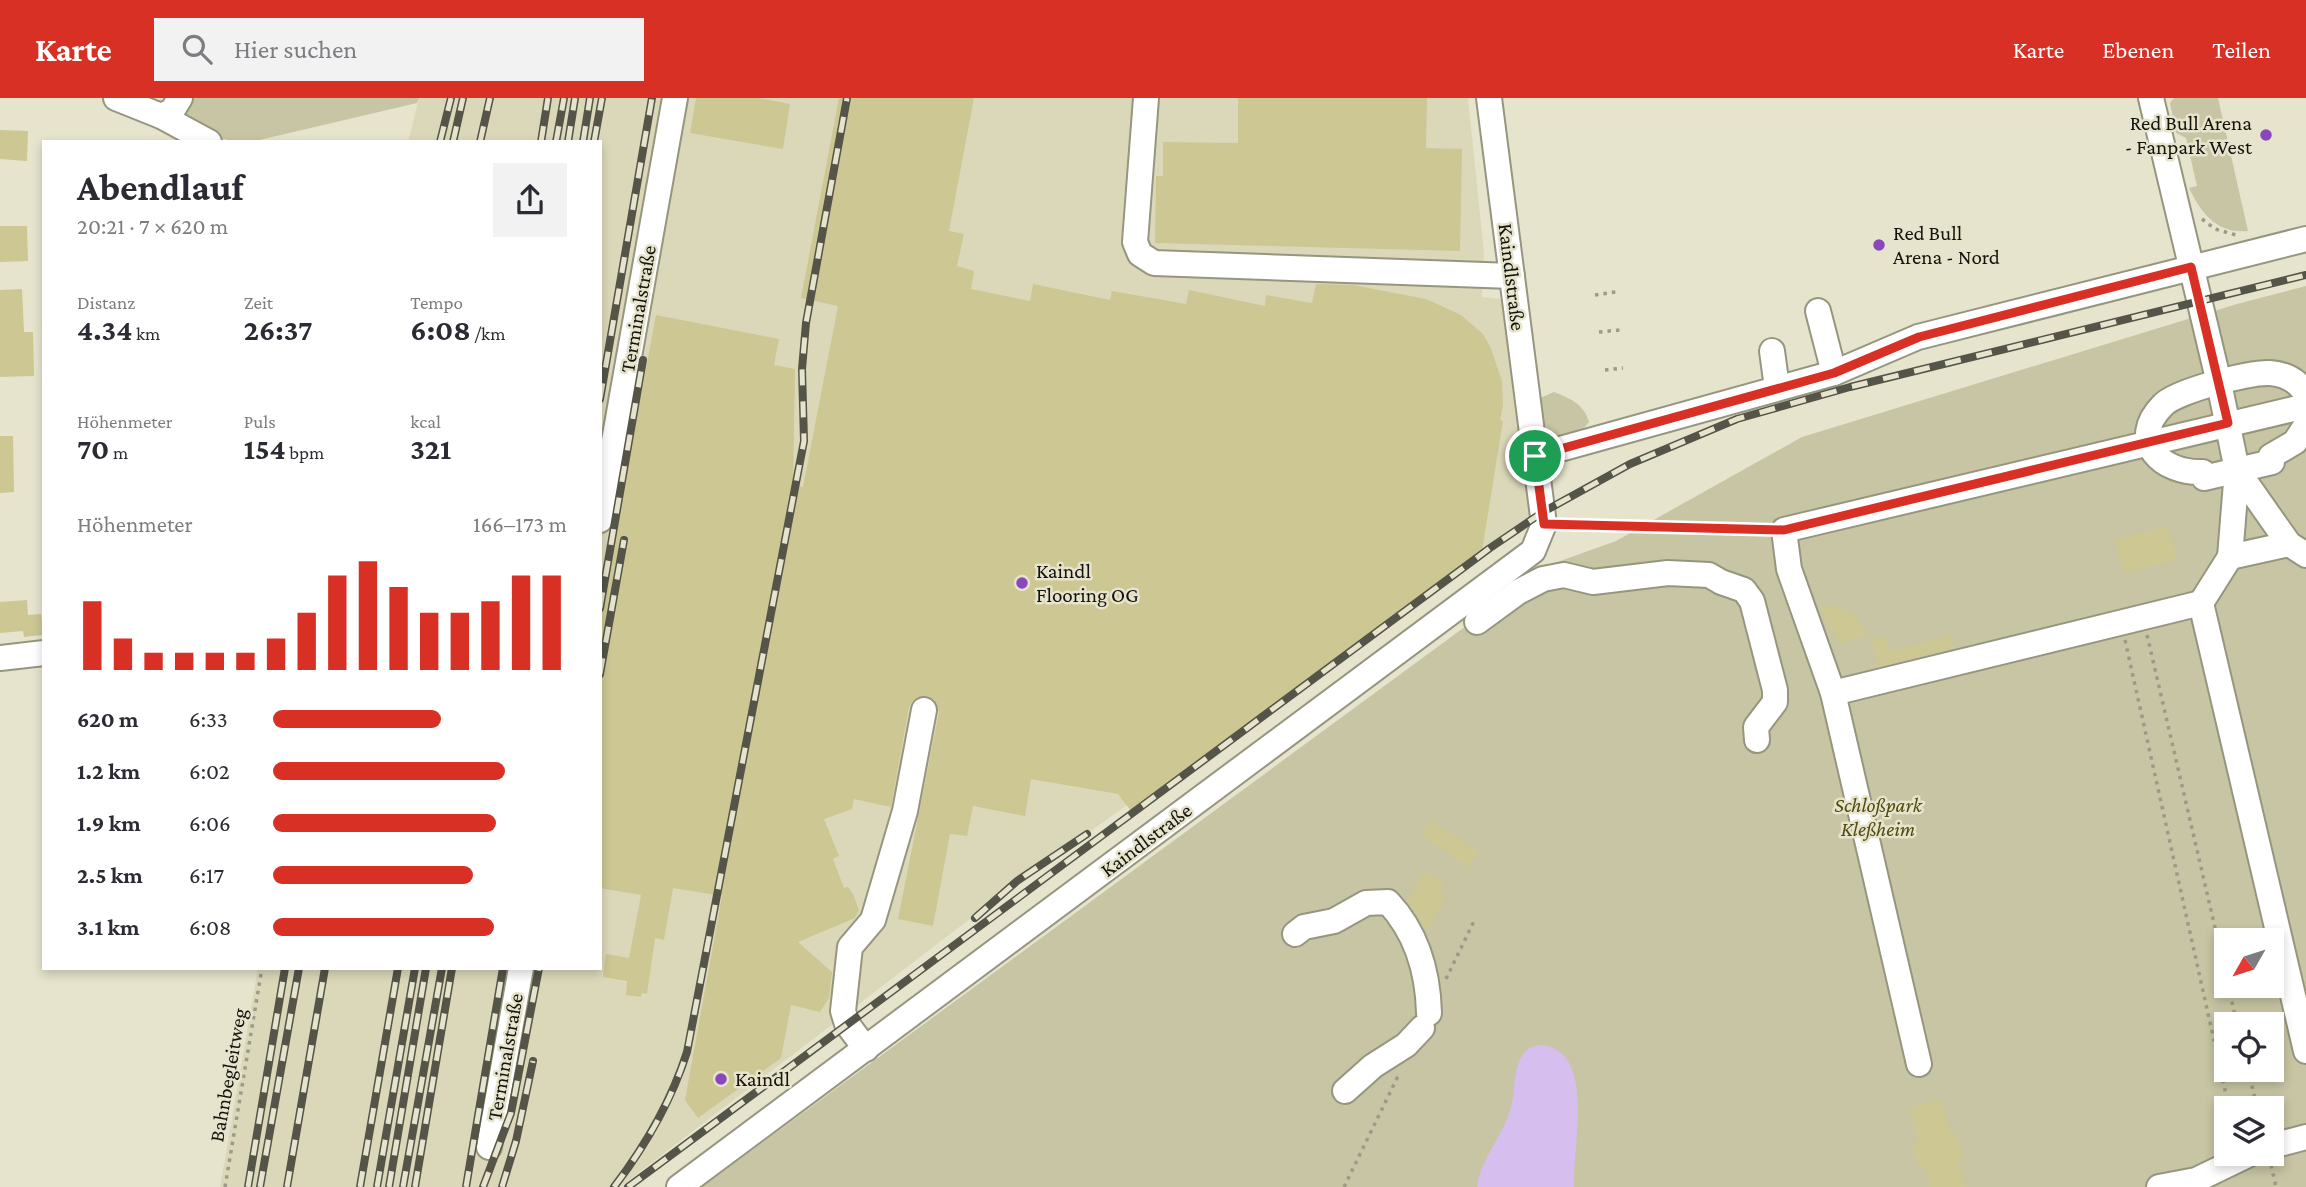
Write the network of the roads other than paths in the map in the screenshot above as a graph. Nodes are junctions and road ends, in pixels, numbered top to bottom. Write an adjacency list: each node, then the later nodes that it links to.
1 (116, 98): 7 (street)
2 (180, 98): 7 (street)
3 (676, 98): 24 (street, Terminalstraße)
4 (1146, 98): 11 (street)
5 (1489, 98): 11 (street, Kaindlstraße)
6 (2151, 98): 10 (street)
7 (161, 116): 8 (street)
8 (205, 140)
9 (2306, 239): 10 (street)
10 (2191, 267): 14 (street); 15 (street)
11 (1512, 276): 22 (street, Kaindlstraße)
12 (1818, 311): 14 (street)
13 (1772, 351): 16 (street)
14 (1834, 373): 16 (street)
15 (2219, 383): 17 (street); 19 (street); 21 (street)
16 (1777, 388): 22 (street)
17 (2306, 394)
18 (2306, 406): 19 (street)
19 (2228, 423): 21 (street); 23 (street)
20 (2306, 425): 23 (street)
21 (2149, 442): 23 (street); 31 (street)
22 (1535, 456): 36 (street, Kaindlstraße)
23 (2237, 470): 25 (street); 26 (street)
24 (602, 509)
25 (2297, 550): 26 (street)
26 (2230, 557): 27 (street)
27 (2202, 603): 31 (street); 37 (street)
28 (1477, 622): 33 (street)
29 (42, 653): 30 (street)
30 (0, 657)
31 (1833, 693): 38 (street)
32 (924, 710): 36 (street)
33 (1757, 740)
34 (1295, 934): 39 (street)
35 (520, 970): 42 (street, Terminalstraße)
36 (866, 1049): 44 (street, Kaindlstraße)
37 (2306, 1051)
38 (1919, 1064)
39 (1345, 1091)
40 (2306, 1137): 41 (street)
41 (2284, 1143)
42 (489, 1147)
43 (2225, 1166): 45 (street)
44 (679, 1187)
45 (2159, 1187)

